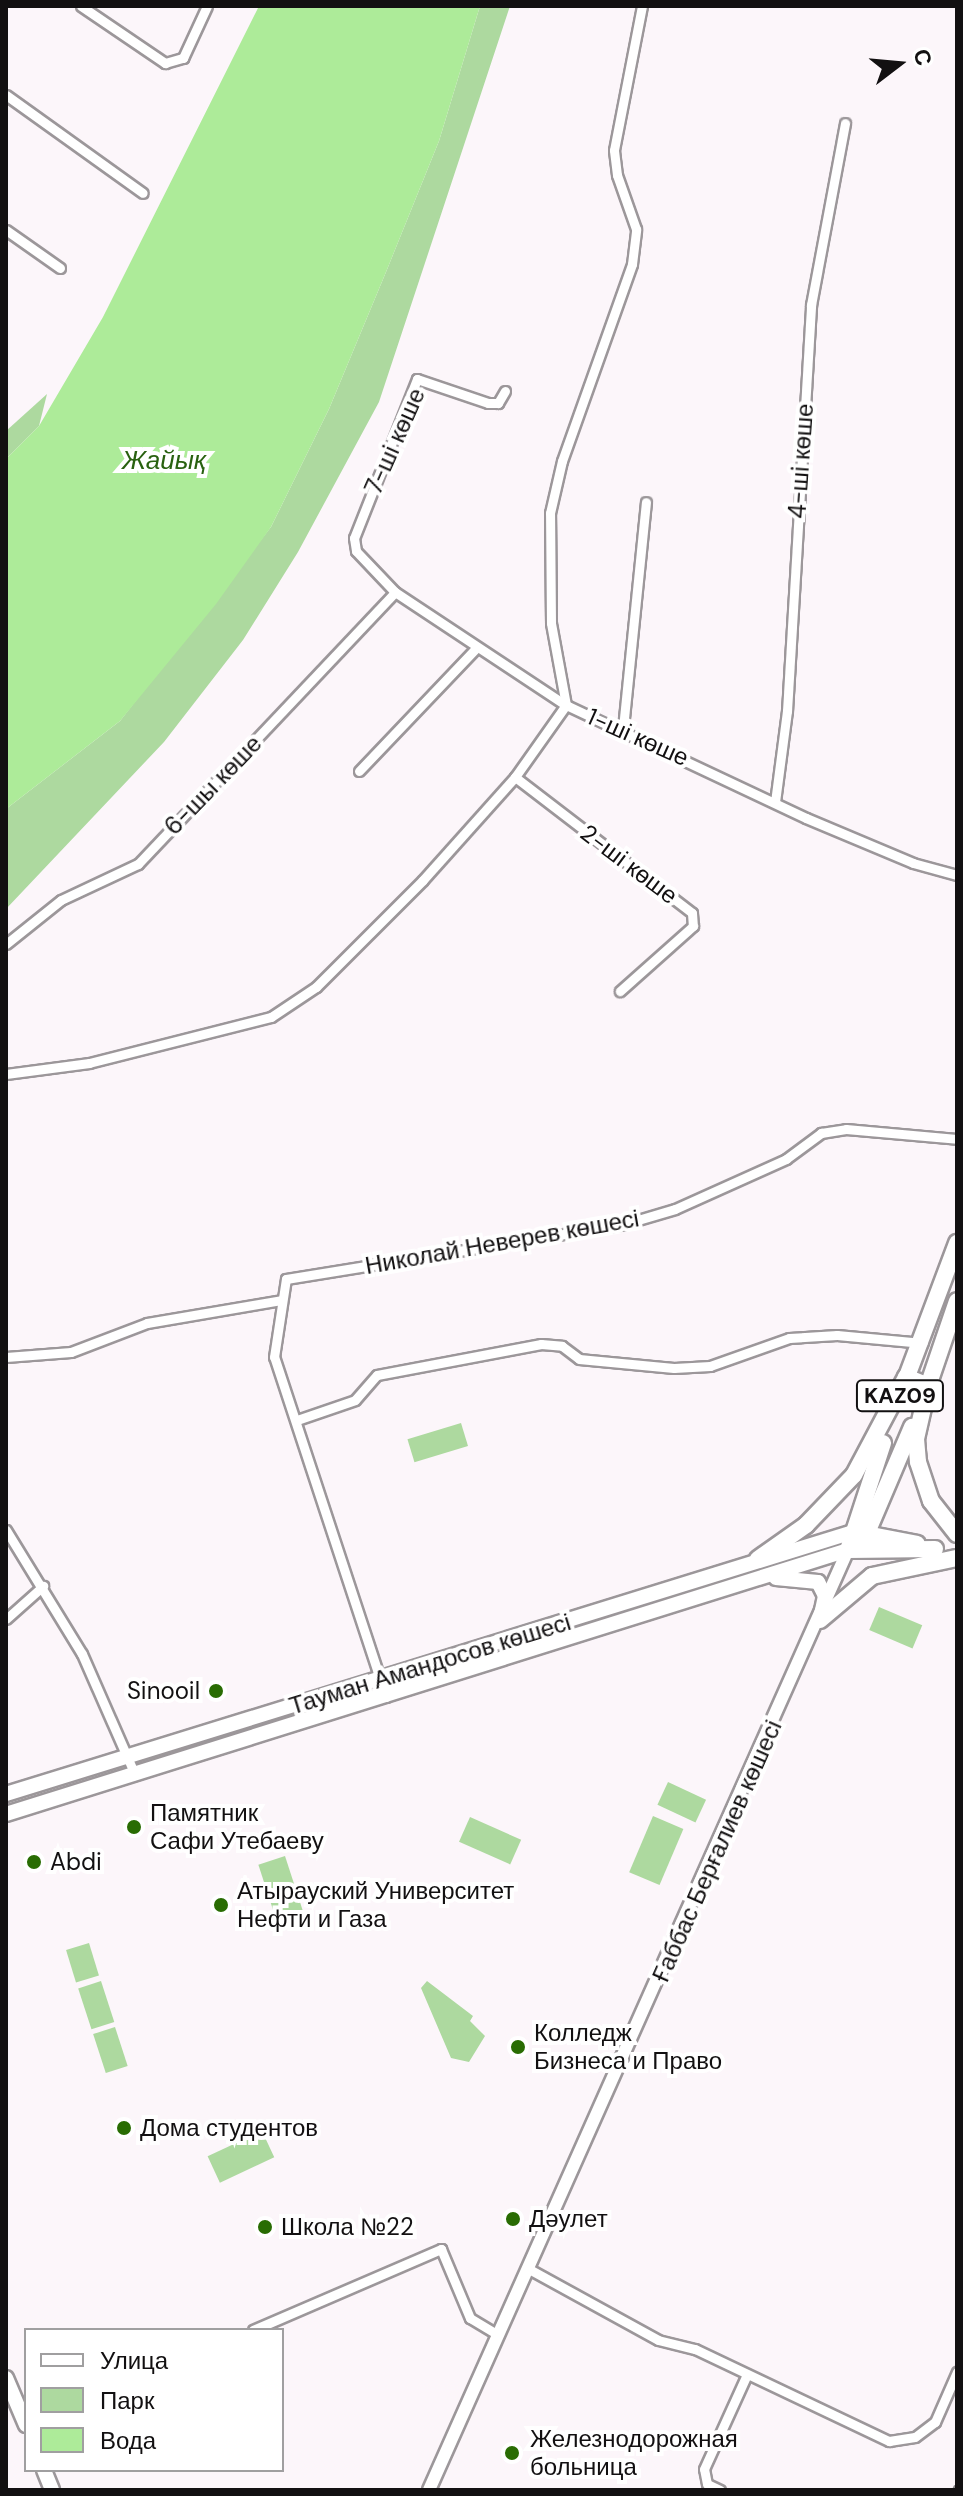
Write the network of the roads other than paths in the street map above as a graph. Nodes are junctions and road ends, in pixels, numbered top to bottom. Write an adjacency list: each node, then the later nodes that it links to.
1 (81, 6): 2 (street)
2 (207, 6)
3 (642, 6): 14 (street)
4 (6, 95): 6 (street)
5 (845, 123): 18 (street, 4-шi көше)
6 (143, 193)
7 (6, 230): 8 (street)
8 (60, 268)
9 (505, 391): 11 (street, 7-шi көше)
10 (646, 502): 15 (street)
11 (353, 545): 12 (street, 1-ші көше)
12 (395, 592): 13 (street, 1-ші көше); 20 (street, 6-шы көше)
13 (475, 649): 14 (street, 1-ші көше); 16 (street)
14 (566, 705): 15 (street, 1-ші көше); 17 (street)
15 (623, 728): 18 (street, 1-ші көше)
16 (359, 771)
17 (515, 777): 21 (street, 2-ші көше); 22 (street)
18 (775, 802): 19 (street, 1-ші көше)
19 (957, 875)
20 (6, 944)
21 (620, 991)
22 (6, 1074)
23 (957, 1139): 25 (street, Николай Неверев көшесі)
24 (957, 1243): 27 (highway, KAZ09)
25 (281, 1300): 28 (street); 31 (street)
26 (957, 1301): 30 (highway, KAZ09)
27 (923, 1343): 29 (highway, KAZ09); 31 (street)
28 (6, 1357)
29 (906, 1377): 30 (highway); 34 (highway, KAZ09); 36 (highway)
30 (928, 1386): 33 (highway); 34 (highway, KAZ09)
31 (297, 1420): 41 (street)
32 (6, 1530): 38 (street)
33 (957, 1534)
34 (855, 1545): 35 (highway); 36 (main road, Тауман Амандосов көшесі); 37 (main road, Тауман Амандосов көшесі); 40 (main road, Ғаббас Берғалиев көшесі)
35 (957, 1557): 40 (highway)
36 (758, 1559): 41 (main road, Тауман Амандосов көшесі)
37 (764, 1577): 40 (main road); 42 (main road, Тауман Амандосов көшесі)
38 (43, 1586): 39 (street); 43 (street)
39 (6, 1619)
40 (820, 1620): 47 (main road, Ғаббас Берғалиев көшесі)
41 (380, 1679): 42 (street); 43 (main road, Тауман Амандосов көшесі)
42 (386, 1697): 44 (main road, Тауман Амандосов көшесі)
43 (128, 1756): 44 (street); 45 (main road, Тауман Амандосов көшесі)
44 (135, 1775): 46 (main road, Тауман Амандосов көшесі)
45 (6, 1794)
46 (6, 1814)
47 (529, 2269): 49 (main road, Ғаббас Берғалиев көшесі); 51 (street)
48 (258, 2328): 49 (street)
49 (498, 2335): 54 (main road, Ғаббас Берғалиев көшесі)
50 (957, 2372): 51 (street)
51 (747, 2374): 55 (street)
52 (6, 2378): 53 (main road)
53 (12, 2411)
54 (429, 2490)
55 (720, 2490)

